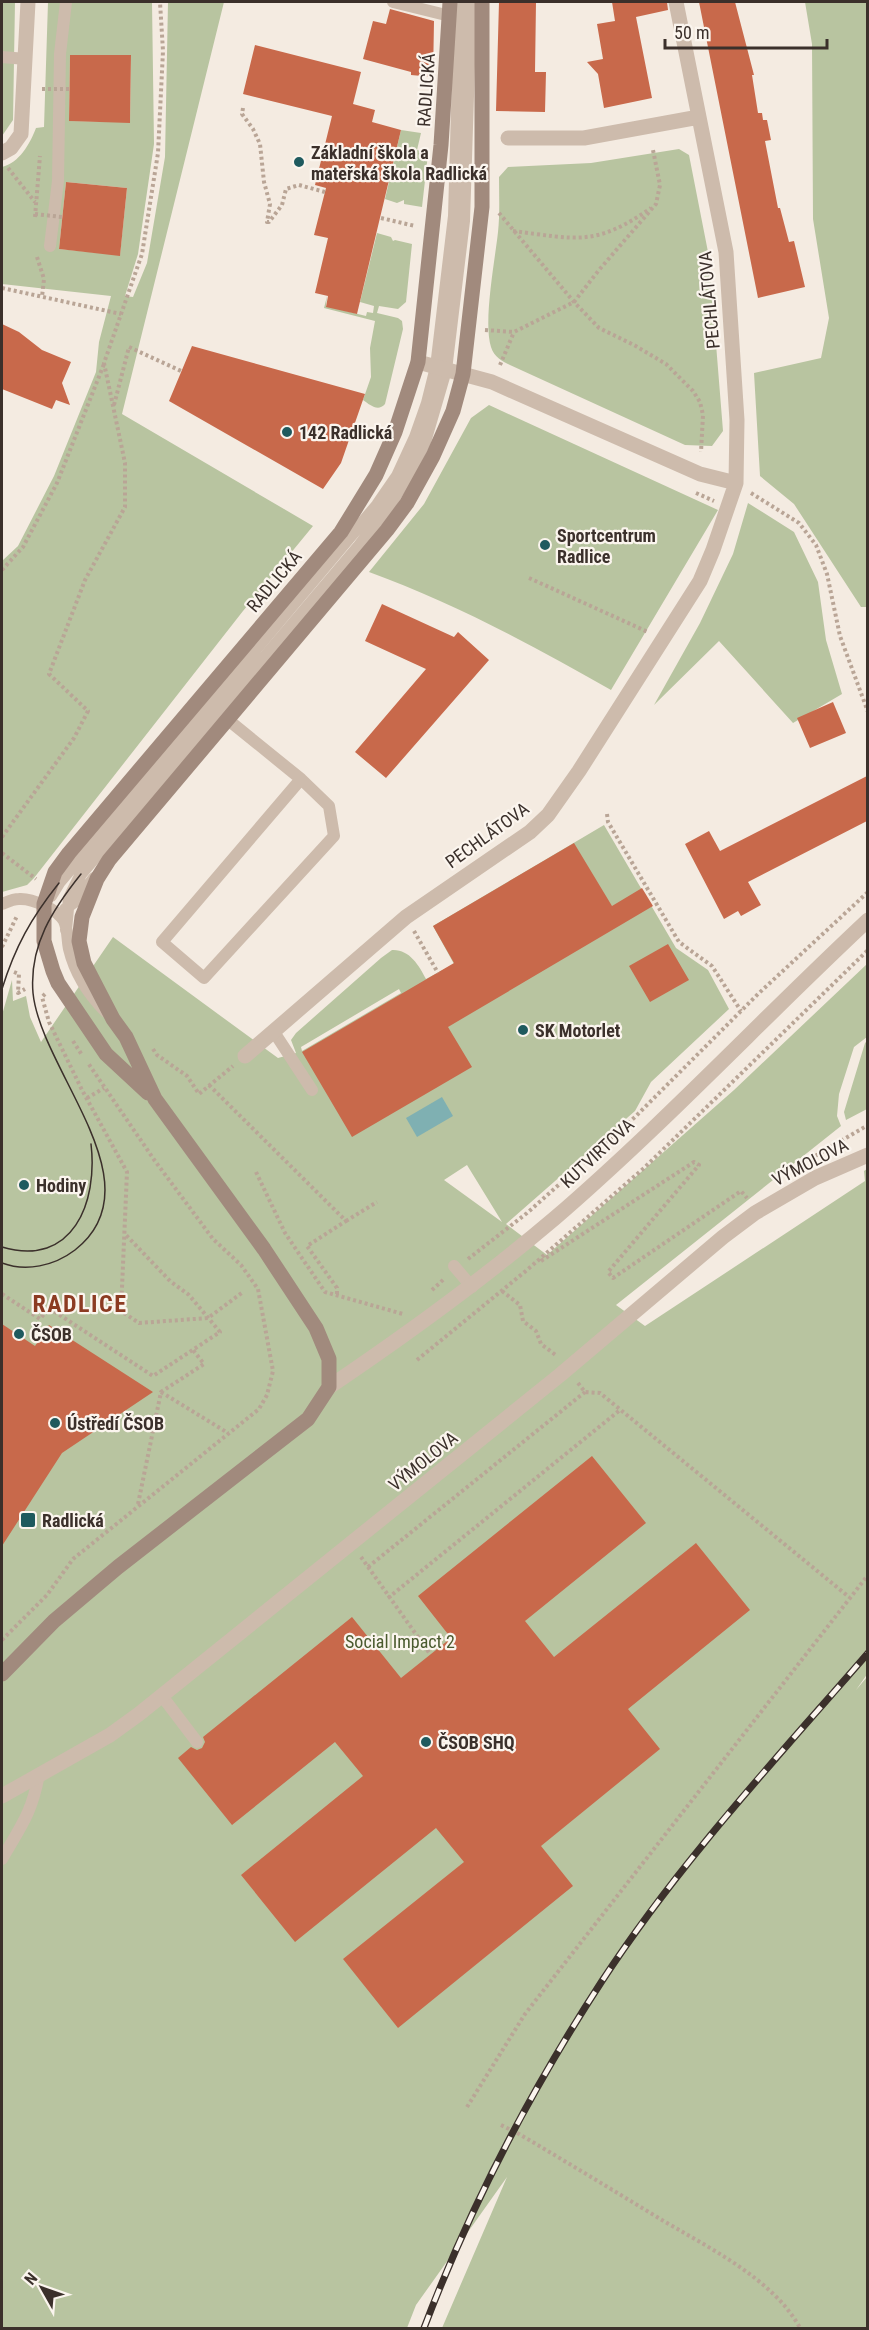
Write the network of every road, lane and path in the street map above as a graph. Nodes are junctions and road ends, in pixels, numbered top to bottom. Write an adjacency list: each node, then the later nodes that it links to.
1 (28, 2): 11 (street)
2 (66, 2): 32 (lane)
3 (160, 2): 37 (path)
4 (393, 2): 9 (lane)
5 (460, 2): 43 (lane)
6 (471, 2): 43 (lane)
7 (482, 2): 45 (main road, RADLICKÁ)
8 (676, 2): 17 (street, PECHLÁTOVA)
9 (450, 9): 40 (main road, RADLICKÁ)
10 (2, 57): 11 (lane)
11 (26, 59): 21 (street)
12 (40, 78): 15 (path)
13 (42, 89): 14 (path, bridge)
14 (69, 89)
15 (40, 100)
16 (243, 108): 22 (path)
17 (699, 117): 18 (street); 48 (street, PECHLÁTOVA)
18 (508, 138)
19 (41, 146): 23 (path)
20 (653, 150): 24 (path)
21 (4, 159): 23 (path)
22 (325, 192)
23 (36, 202): 26 (path)
24 (656, 204): 31 (path); 36 (path)
25 (495, 208): 31 (path)
26 (35, 214): 27 (path, bridge); 29 (path)
27 (63, 218)
28 (381, 218): 30 (path)
29 (34, 224)
30 (418, 227)
31 (513, 231): 36 (path)
32 (50, 246)
33 (35, 252): 35 (path)
34 (2, 288): 35 (path)
35 (42, 297): 37 (path)
36 (574, 302): 39 (path); 47 (path)
37 (121, 314): 41 (path)
38 (484, 330): 39 (path)
39 (514, 332): 42 (path)
40 (418, 362): 43 (street); 66 (main road, RADLICKÁ)
41 (104, 363): 46 (path); 51 (path)
42 (500, 365)
43 (441, 368): 45 (street); 65 (lane); 66 (lane)
44 (181, 371): 46 (path)
45 (463, 374): 48 (street); 55 (main road, RADLICKÁ)
46 (114, 406): 58 (path)
47 (701, 452)
48 (736, 483): 54 (path); 67 (street, PECHLÁTOVA)
49 (689, 490): 50 (path)
50 (720, 504)
51 (2, 570)
52 (529, 579): 53 (path)
53 (656, 638)
54 (867, 712)
55 (227, 719): 56 (lane); 60 (main road, RADLICKÁ)
56 (301, 779): 56 (lane)
57 (607, 814): 76 (path)
58 (2, 837)
59 (2, 853): 61 (path)
60 (109, 861): 65 (lane); 77 (main road, RADLICKÁ)
61 (34, 878)
62 (867, 892): 76 (path)
63 (27, 900): 64 (lane); 66 (lane); 70 (path)
64 (2, 904)
65 (69, 908): 66 (lane); 69 (lane)
66 (47, 910): 69 (lane); 86 (main road, RADLICKÁ)
67 (406, 917): 73 (path); 78 (street, PECHLÁTOVA)
68 (867, 920): 95 (street, KUTVIRTOVA)
69 (66, 930): 77 (lane)
70 (2, 947)
71 (867, 950): 94 (path)
72 (14, 972): 74 (path)
73 (438, 973)
74 (25, 989)
75 (47, 991): 85 (path)
76 (741, 1011): 93 (path)
77 (113, 1019): 86 (main road, RADLICKÁ)
78 (274, 1032): 80 (street, PECHLÁTOVA); 83 (lane)
79 (71, 1038): 82 (path)
80 (245, 1056): 81 (path)
81 (209, 1085): 84 (path); 91 (path)
82 (104, 1088): 85 (path); 110 (path)
83 (312, 1090)
84 (199, 1094)
85 (87, 1098): 92 (path)
86 (155, 1099): 106 (main road, RADLICKÁ)
87 (867, 1155): 90 (street, VÝMOLOVA)
88 (256, 1172): 100 (path)
89 (377, 1202): 91 (path)
90 (752, 1206): 94 (path); 105 (street, VÝMOLOVA)
91 (346, 1221): 100 (path)
92 (124, 1233): 102 (path); 102 (path)
93 (455, 1267): 95 (lane); 98 (path)
94 (527, 1270): 96 (path)
95 (472, 1287): 106 (street, KUTVIRTOVA)
96 (502, 1291): 104 (path); 105 (path)
97 (243, 1292): 102 (path)
98 (429, 1292)
99 (2, 1294): 103 (path)
100 (337, 1294): 101 (path)
101 (411, 1307)
102 (208, 1318): 103 (path)
103 (193, 1350): 107 (path)
104 (417, 1360)
105 (567, 1369): 108 (path); 118 (street, VÝMOLOVA)
106 (329, 1387): 117 (main road)
107 (161, 1392): 110 (path); 111 (path)
108 (585, 1392): 109 (path); 112 (path)
109 (620, 1410): 114 (path); 115 (path)
110 (228, 1433): 111 (path)
111 (138, 1504): 116 (path)
112 (368, 1567)
113 (867, 1575): 114 (path)
114 (849, 1597): 123 (path)
115 (388, 1598)
116 (2, 1640)
117 (2, 1674)
118 (162, 1696): 119 (lane); 120 (street, VÝMOLOVA)
119 (197, 1742)
120 (39, 1774): 121 (street, VÝMOLOVA); 122 (lane)
121 (2, 1796)
122 (2, 1859)
123 (467, 2107)
124 (501, 2125): 125 (path)
125 (800, 2328)

